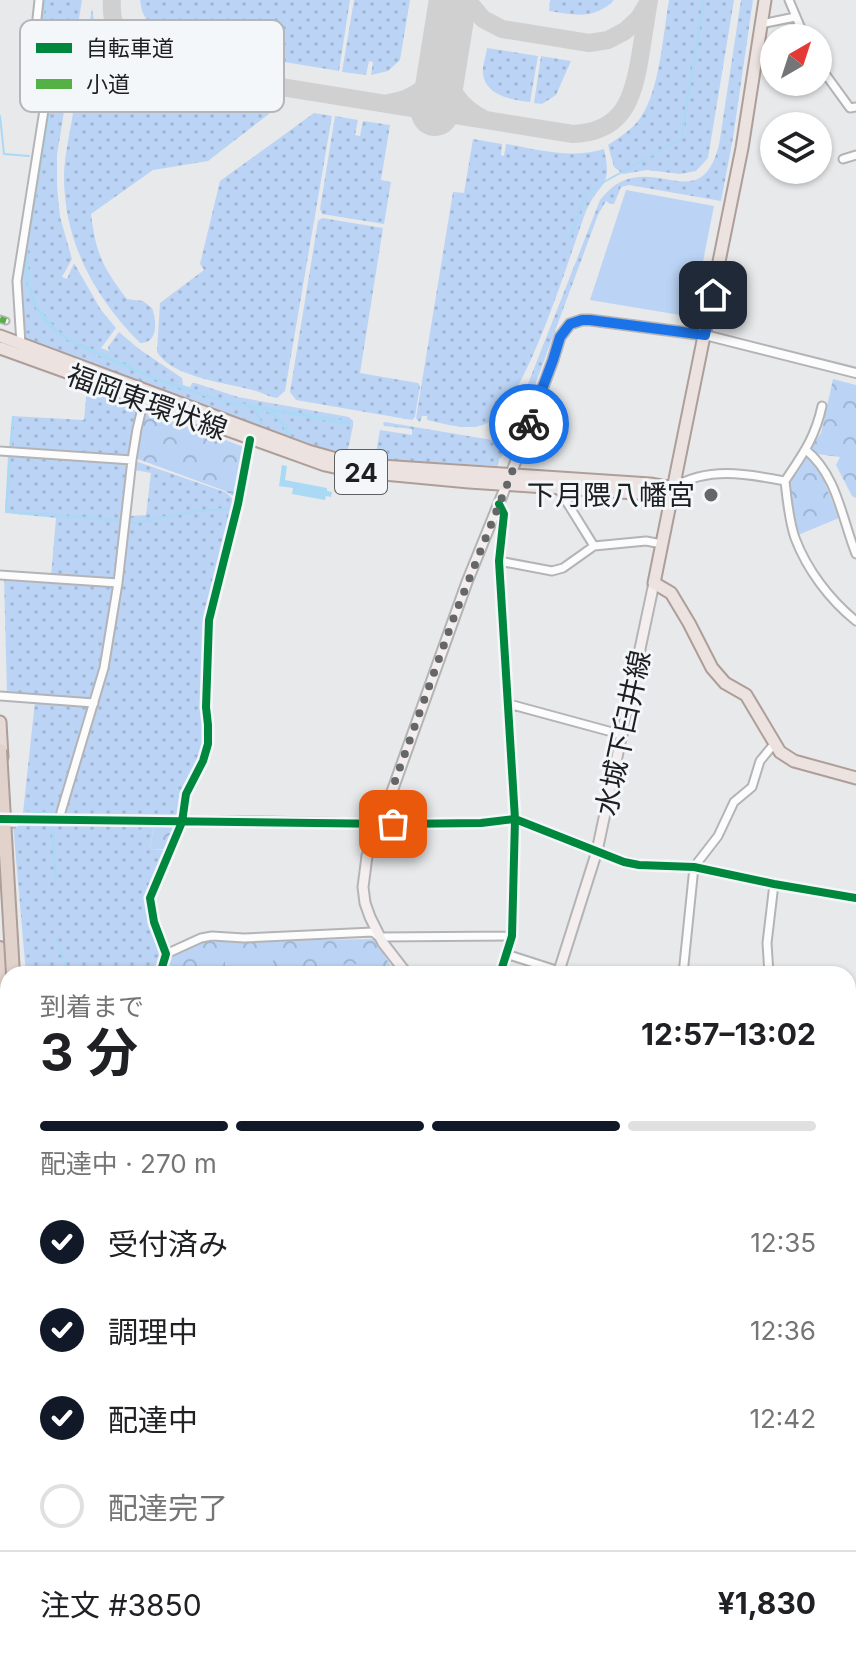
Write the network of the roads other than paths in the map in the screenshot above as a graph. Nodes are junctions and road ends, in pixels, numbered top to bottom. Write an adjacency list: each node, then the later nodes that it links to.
1 (39, 0): 5 (street)
2 (765, 0): 6 (main road)
3 (789, 0): 4 (street)
4 (795, 17): 6 (street); 7 (street)
5 (37, 20)
6 (761, 24)
7 (798, 24)
8 (760, 31): 14 (main road)
9 (832, 83): 10 (street)
10 (856, 107)
11 (44, 112): 16 (street)
12 (856, 155): 13 (street)
13 (843, 159)
14 (705, 335): 18 (street); 25 (main road); 28 (main road)
15 (0, 336): 16 (main road, 24)
16 (21, 344): 25 (main road, 24)
17 (0, 348): 19 (main road, 福岡東環状線 / 24)
18 (856, 373)
19 (145, 399): 21 (main road, 福岡東環状線 / 24); 24 (street)
20 (822, 406): 22 (street)
21 (250, 440): 25 (main road, 福岡東環状線 / 24); 49 (street)
22 (806, 450): 26 (street); 32 (street)
23 (0, 451): 24 (street)
24 (132, 460): 35 (street)
25 (509, 480): 27 (main road, 福岡東環状線 / 24); 28 (main road, 24); 29 (main road)
26 (785, 481): 28 (street, 福岡東環状線); 37 (street)
27 (558, 488): 28 (main road, 福岡東環状線 / 24); 31 (street)
28 (673, 488): 30 (main road)
29 (499, 504): 33 (street); 50 (main road)
30 (662, 544): 31 (street); 36 (main road)
31 (594, 546): 33 (street)
32 (856, 554)
33 (499, 561): 40 (street)
34 (0, 575): 35 (street)
35 (118, 583): 39 (street)
36 (654, 583): 42 (main road, 水城下臼井線); 43 (main road)
37 (856, 621)
38 (0, 696): 39 (street)
39 (94, 703): 47 (street)
40 (509, 704): 42 (street); 46 (street)
41 (0, 722): 48 (highway)
42 (623, 735): 51 (main road, 水城下臼井線)
43 (774, 744): 45 (main road); 52 (street)
44 (0, 750): 60 (highway, bridge)
45 (856, 778)
46 (515, 819): 50 (street); 51 (street); 55 (street)
47 (61, 820): 48 (street); 49 (street)
48 (5, 822): 59 (highway)
49 (182, 822): 50 (street); 57 (street)
50 (380, 823): 56 (main road)
51 (597, 851): 52 (street); 65 (main road, 水城下臼井線)
52 (694, 867): 53 (street); 66 (street)
53 (774, 884): 54 (street); 67 (street)
54 (856, 898)
55 (512, 936): 56 (street); 58 (street)
56 (379, 937): 57 (street); 62 (main road)
57 (166, 954): 61 (street)
58 (506, 954): 63 (street); 64 (street)
59 (14, 966)
60 (14, 966)
61 (162, 966)
62 (401, 966)
63 (502, 966)
64 (540, 966)
65 (562, 966)
66 (684, 966)
67 (768, 966)

